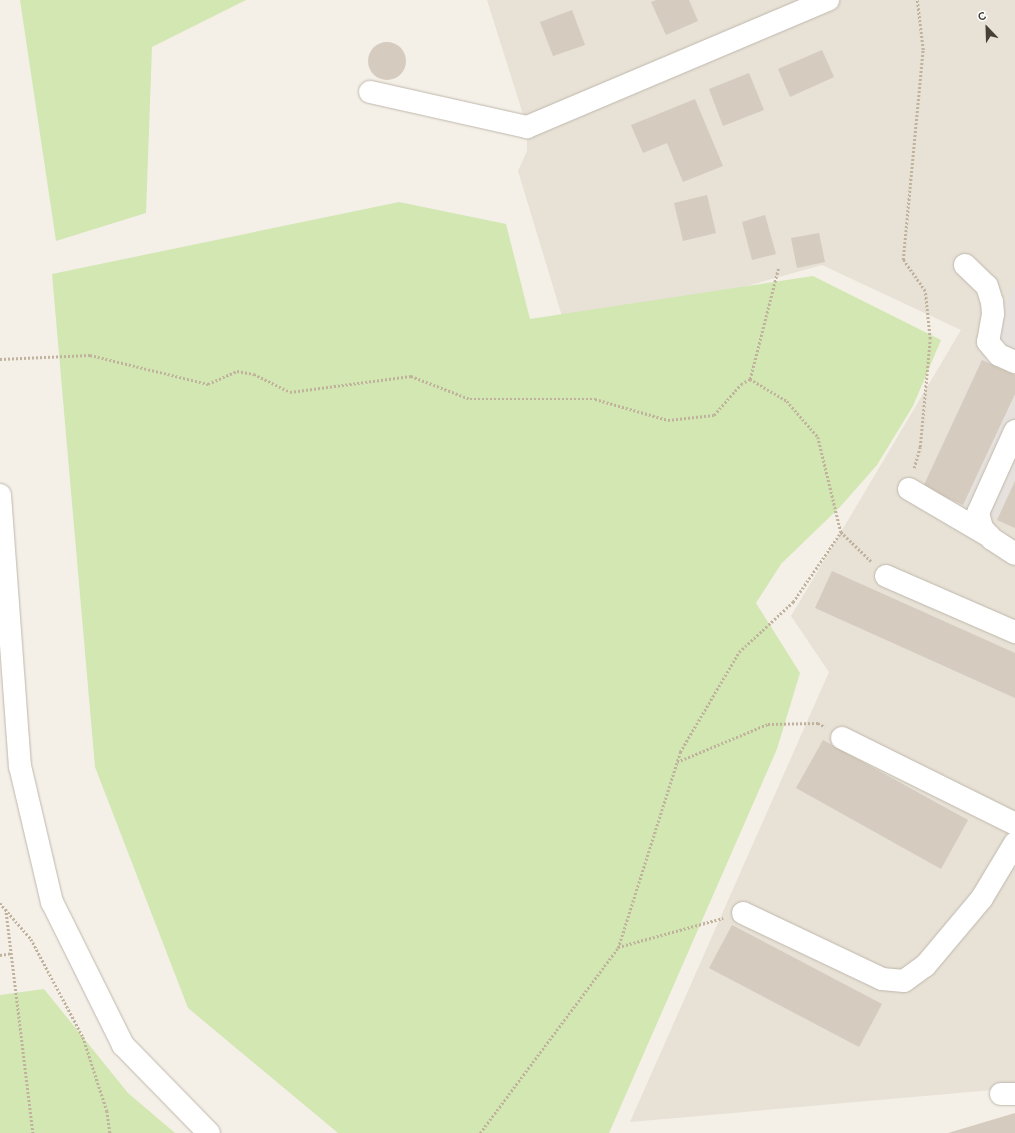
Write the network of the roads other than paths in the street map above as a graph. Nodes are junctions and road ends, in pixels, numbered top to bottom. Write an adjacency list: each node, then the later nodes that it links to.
1 (828, 0): 2 (street)
2 (370, 92)
3 (965, 265): 4 (street)
4 (1015, 362)
5 (1015, 431): 8 (street)
6 (909, 490): 8 (street)
7 (0, 496): 16 (street)
8 (989, 536): 9 (street)
9 (1015, 554)
10 (886, 576): 11 (street)
11 (1015, 632)
12 (842, 738): 13 (street)
13 (1015, 824)
14 (1015, 843): 15 (street)
15 (743, 913)
16 (209, 1133)

